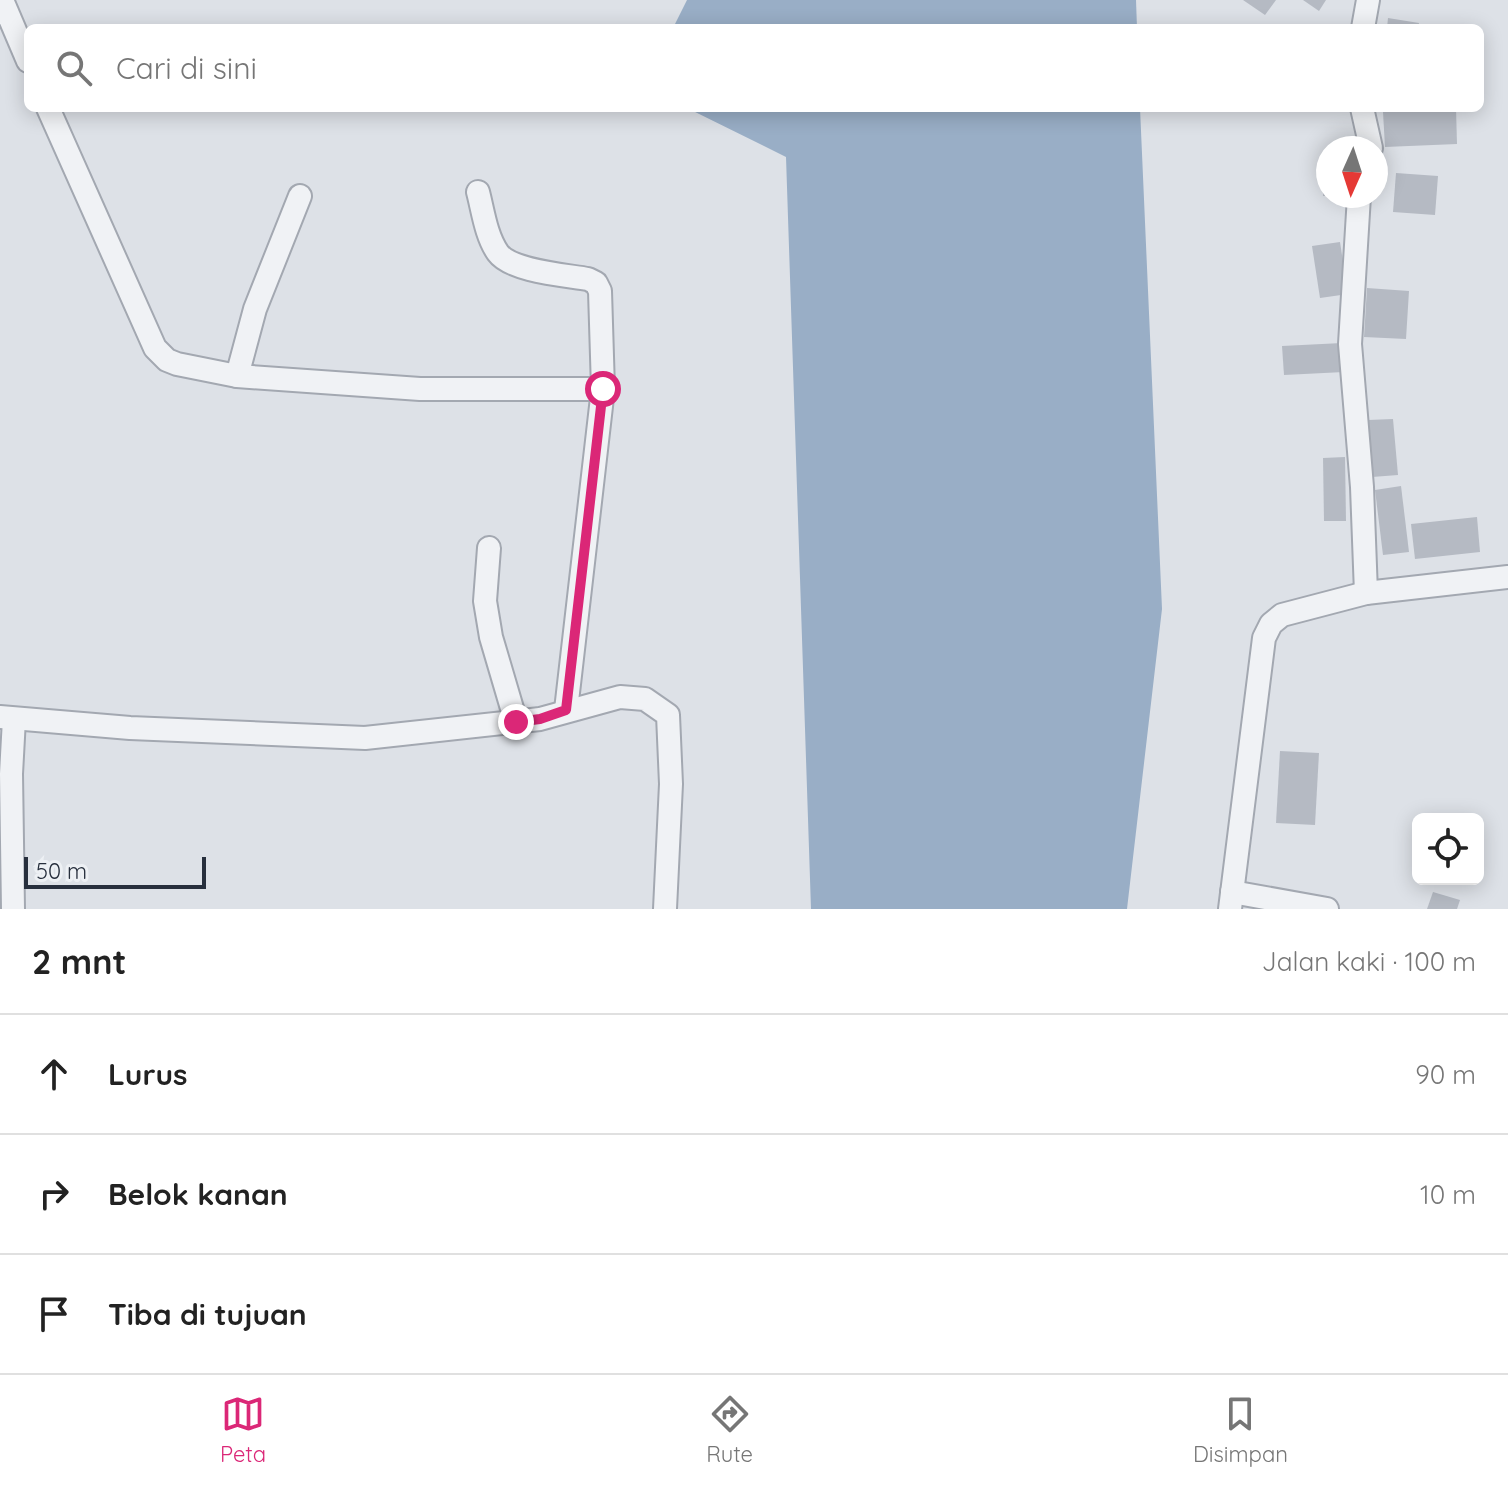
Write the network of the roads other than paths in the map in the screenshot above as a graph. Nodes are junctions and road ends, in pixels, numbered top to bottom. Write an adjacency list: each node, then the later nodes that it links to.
1 (2, 0): 4 (street)
2 (1368, 0): 3 (street)
3 (1364, 24)
4 (24, 52)
5 (1363, 112): 7 (street)
6 (53, 118): 11 (street)
7 (1368, 136)
8 (478, 192): 12 (street)
9 (300, 196): 11 (street)
10 (1358, 208): 15 (street)
11 (237, 376): 12 (street)
12 (603, 389): 16 (street)
13 (489, 548): 18 (street)
14 (1508, 577): 15 (street)
15 (1366, 593): 19 (street)
16 (566, 710): 18 (street); 21 (street)
17 (7, 718): 18 (street); 20 (street)
18 (516, 722)
19 (1231, 901): 22 (street)
20 (13, 909)
21 (665, 909)
22 (1327, 909)

